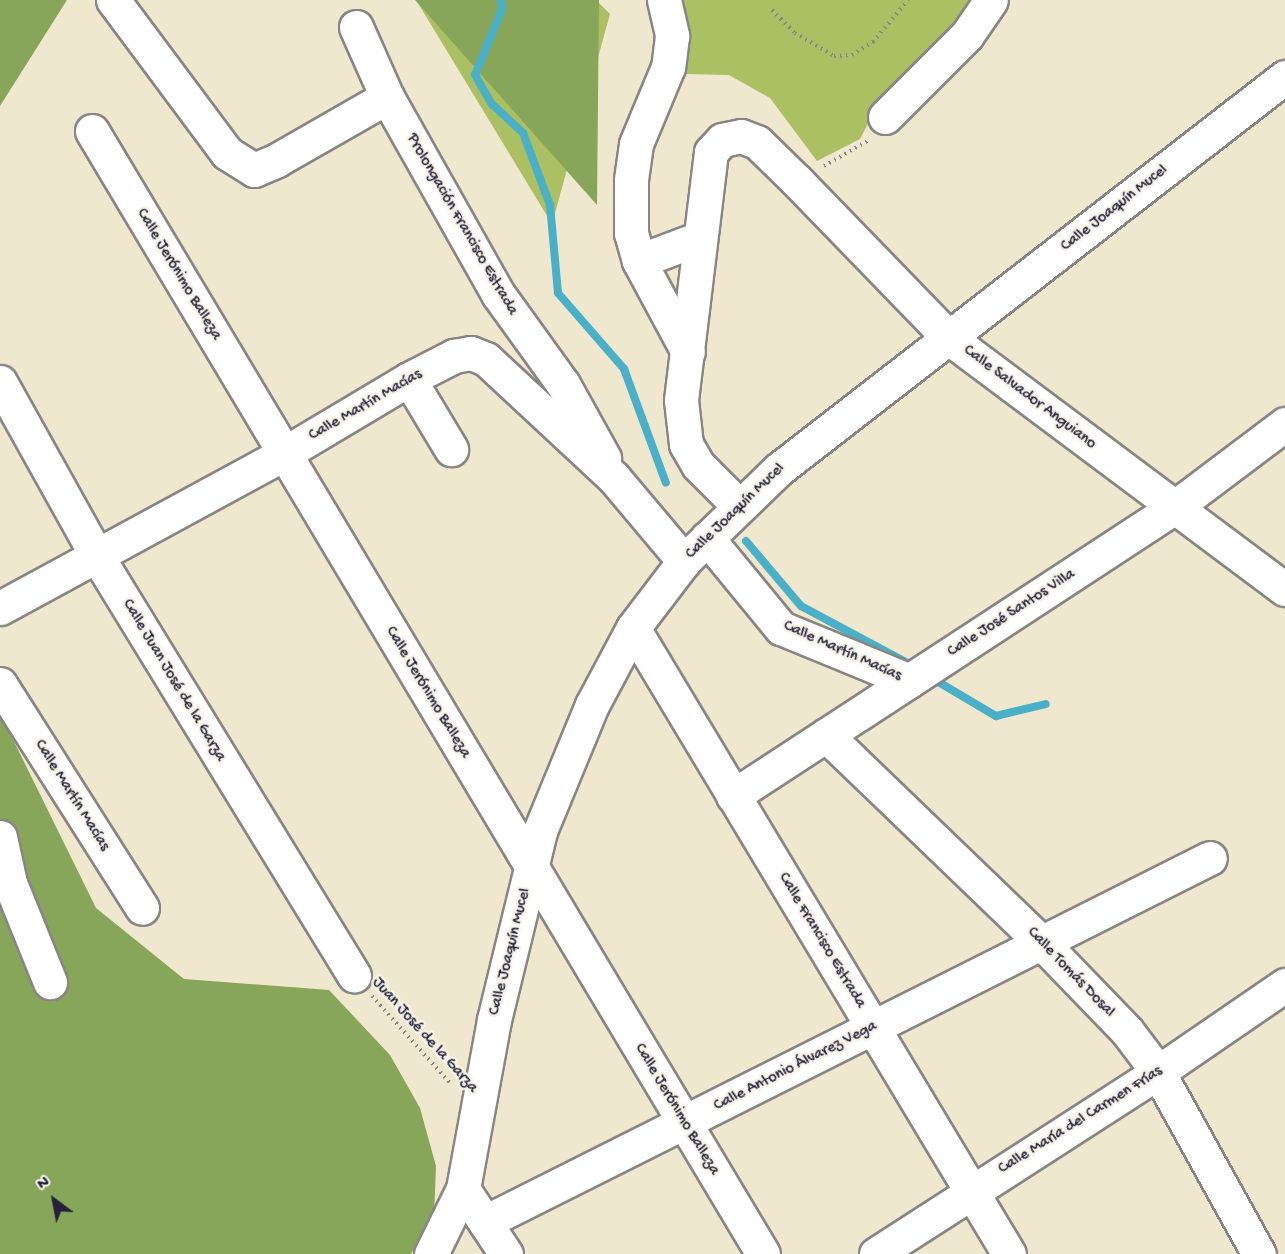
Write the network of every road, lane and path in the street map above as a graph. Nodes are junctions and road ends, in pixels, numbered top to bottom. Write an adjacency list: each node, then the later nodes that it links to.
1 (113, 0): 8 (street)
2 (664, 0): 13 (street)
3 (908, 0): 5 (path)
4 (991, 0): 9 (street)
5 (772, 10)
6 (356, 27): 8 (street, Prolongación Francisco Estrada)
7 (1285, 77): 14 (street, Calle Joaquín Mucel)
8 (387, 97): 21 (street, Prolongación Francisco Estrada)
9 (885, 117): 11 (path)
10 (92, 131): 20 (street, Calle Jerónimo Balleza)
11 (796, 180): 12 (street); 14 (street, Calle Salvador Anguiano)
12 (700, 238): 13 (street); 15 (street)
13 (639, 261): 15 (street)
14 (950, 338): 22 (street, Calle Joaquín Mucel); 23 (street, Calle Salvador Anguiano)
15 (688, 352): 22 (street)
16 (408, 378): 19 (street); 20 (street, Calle Martín Macías); 21 (street, Calle Martín Macías)
17 (0, 382): 25 (street, Calle Juan José de la Garza)
18 (1285, 424): 23 (street, Calle José Santos Villa)
19 (451, 449)
20 (285, 453): 25 (street, Calle Martín Macías); 36 (street, Calle Jerónimo Balleza)
21 (614, 478): 26 (street, Calle Martín Macías)
22 (739, 506): 24 (street, Calle Joaquín Mucel)
23 (1175, 507): 27 (street, Calle Salvador Anguiano); 30 (street, Calle José Santos Villa)
24 (707, 538): 26 (street, Calle Joaquín Mucel); 30 (street, Calle Martín Macías)
25 (97, 556): 28 (street, Calle Martín Macías); 39 (street, Calle Juan José de la Garza)
26 (684, 561): 29 (street, Calle Joaquín Mucel)
27 (1285, 589)
28 (0, 608)
29 (633, 628): 33 (street, Calle Francisco Estrada); 36 (street, Calle Joaquín Mucel)
30 (910, 681): 32 (street, Calle José Santos Villa)
31 (0, 684): 37 (street, Calle Martín Macías)
32 (826, 735): 33 (street, Calle José Santos Villa); 38 (street, Calle Tomás Dosal)
33 (733, 796): 42 (street, Calle Francisco Estrada)
34 (0, 837): 40 (street)
35 (1210, 858): 38 (street, Calle Antonio Álvarez Vega)
36 (531, 869): 44 (street, Calle Joaquín Mucel); 45 (street, Calle Jerónimo Balleza)
37 (142, 908)
38 (1042, 943): 42 (street, Calle Antonio Álvarez Vega); 43 (street, Calle Tomás Dosal)
39 (354, 976): 44 (path, Juan José de la Garza)
40 (50, 982)
41 (1285, 985): 43 (street, Calle María del Carmen Frías)
42 (873, 1029): 45 (street, Calle Antonio Álvarez Vega); 47 (street, Calle Francisco Estrada)
43 (1158, 1072): 47 (street, Calle María del Carmen Frías); 54 (street, Calle Tomás Dosal)
44 (477, 1112): 46 (street, Calle Joaquín Mucel)
45 (684, 1124): 48 (street, Calle Antonio Álvarez Vega); 51 (street, Calle Jerónimo Balleza)
46 (463, 1189): 48 (street); 49 (street)
47 (971, 1191): 52 (street, Calle María del Carmen Frías); 53 (street, Calle Francisco Estrada)
48 (485, 1222): 50 (street)
49 (431, 1254)
50 (506, 1254)
51 (763, 1254)
52 (876, 1254)
53 (1009, 1254)
54 (1259, 1254)

